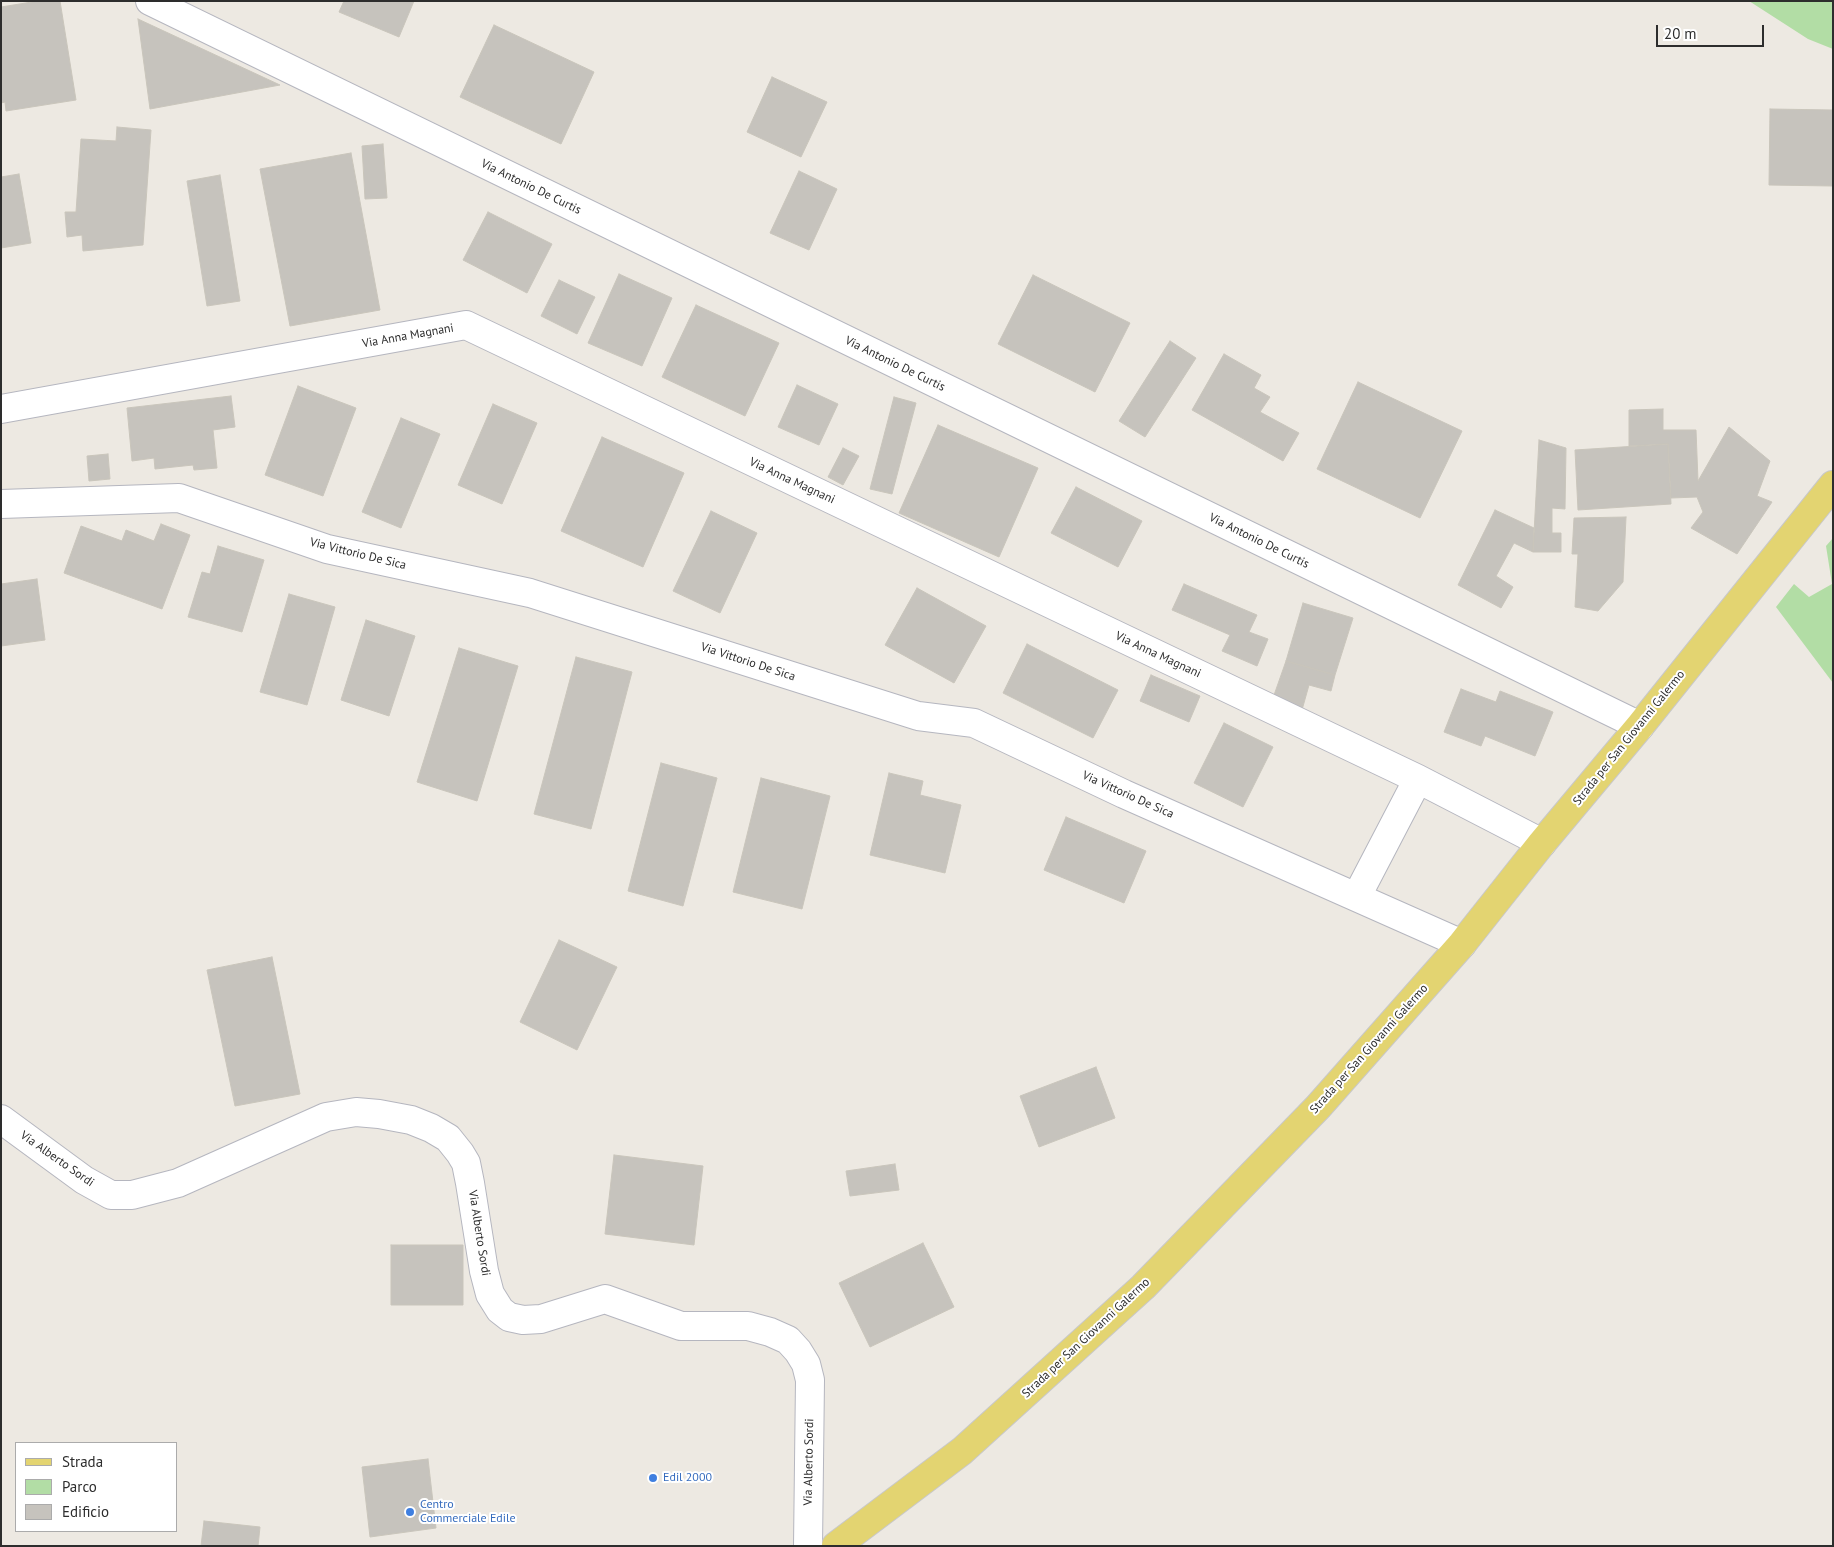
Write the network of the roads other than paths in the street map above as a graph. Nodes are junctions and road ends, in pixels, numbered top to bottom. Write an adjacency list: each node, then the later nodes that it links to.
1 (150, 1): 5 (street, Via Antonio De Curtis)
2 (1, 409): 6 (street, Via Anna Magnani)
3 (1833, 485): 5 (main road, Strada per San Giovanni Galermo)
4 (1, 504): 8 (street, Via Vittorio De Sica)
5 (1640, 726): 7 (main road, Strada per San Giovanni Galermo)
6 (1418, 779): 7 (street, Via Anna Magnani); 8 (street)
7 (1542, 843): 9 (main road, Strada per San Giovanni Galermo)
8 (1357, 896): 9 (street, Via Vittorio De Sica)
9 (1462, 944): 12 (main road, Strada per San Giovanni Galermo)
10 (1, 1119): 11 (street, Via Alberto Sordi)
11 (808, 1546)
12 (836, 1546)

